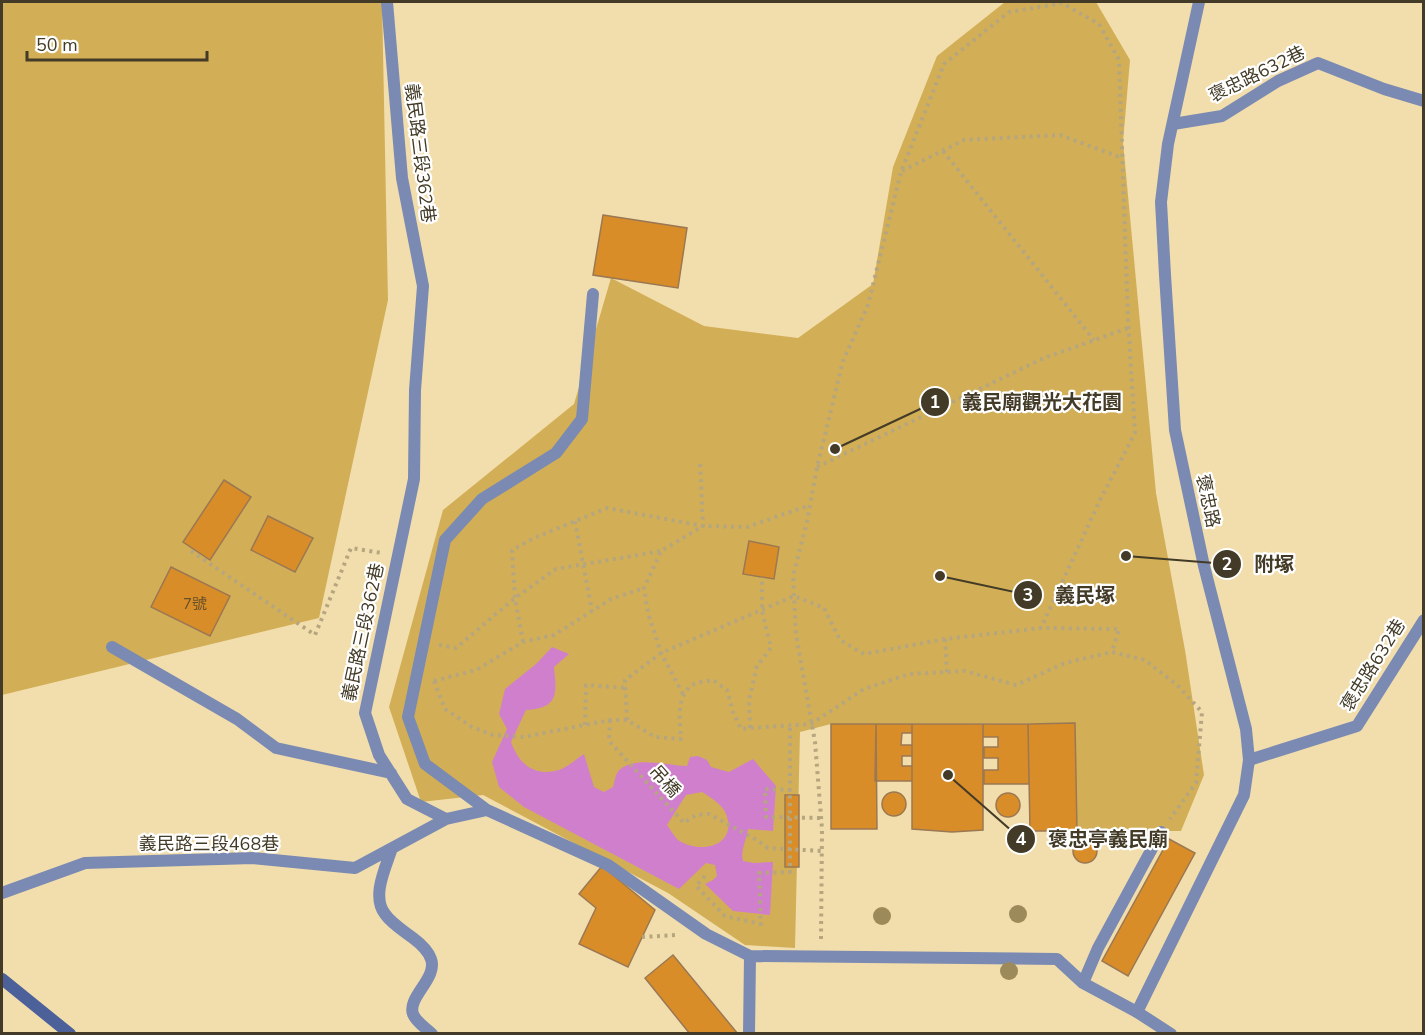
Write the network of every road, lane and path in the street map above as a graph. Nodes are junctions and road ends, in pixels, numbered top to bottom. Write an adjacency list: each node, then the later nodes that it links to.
1 (387, 2): 18 (street, 義民路三段362巷)
2 (1199, 2): 4 (street, 褒忠路)
3 (1424, 101): 4 (street, 褒忠路632巷)
4 (1173, 124): 45 (street, 褒忠路)
5 (943, 151): 6 (path); 7 (path); 10 (path)
6 (1122, 158): 7 (path); 9 (path)
7 (901, 172): 12 (path)
8 (592, 294): 48 (street)
9 (1128, 328): 10 (path); 27 (path)
10 (1094, 340): 12 (path)
11 (700, 462): 15 (path)
12 (817, 467): 13 (path)
13 (810, 505): 15 (path); 22 (path)
14 (575, 521): 15 (path); 19 (path); 23 (path)
15 (703, 526): 17 (path)
16 (191, 551): 18 (path)
17 (661, 551): 19 (path); 21 (path)
18 (397, 556): 46 (street, 義民路三段362巷)
19 (583, 564): 23 (path); 25 (path)
20 (762, 577): 24 (path)
21 (644, 588): 25 (path); 33 (path)
22 (794, 596): 24 (path); 28 (path); 41 (path)
23 (515, 598): 29 (path); 32 (path)
24 (762, 610): 33 (path); 44 (path)
25 (592, 611): 29 (path)
26 (1424, 620): 45 (street, 褒忠路632巷)
27 (1041, 628): 28 (path); 31 (path)
28 (945, 639): 35 (path)
29 (523, 642): 36 (path)
30 (112, 647): 46 (street)
31 (1112, 652): 35 (path); 52 (path)
32 (435, 653)
33 (661, 653): 37 (path); 38 (path)
34 (435, 672): 36 (path)
35 (947, 672): 41 (path)
36 (434, 681): 42 (path)
37 (626, 688): 40 (path); 42 (path)
38 (683, 694): 40 (path); 44 (path)
39 (610, 720): 40 (path); 42 (path); 54 (path, 吊橋)
40 (627, 720)
41 (811, 724): 43 (path); 50 (path)
42 (585, 725)
43 (790, 725): 44 (path); 47 (path)
44 (750, 728)
45 (1249, 760): 62 (street, 褒忠路)
46 (391, 772): 51 (street, 義民路三段362巷)
47 (791, 790): 49 (path); 49 (path)
48 (487, 810): 51 (street); 58 (street)
49 (791, 817): 50 (path); 54 (path)
50 (821, 818): 55 (path)
51 (446, 819): 53 (street, 義民路三段468巷)
52 (1161, 832): 61 (street)
53 (392, 848): 57 (street, 義民路三段468巷); 65 (street)
54 (790, 849): 55 (path); 56 (path)
55 (822, 851): 59 (path)
56 (705, 876)
57 (2, 893)
58 (750, 956): 59 (street); 66 (street)
59 (820, 957): 61 (street)
60 (2, 979): 64 (main road)
61 (1083, 983): 62 (street)
62 (1137, 1012): 63 (street)
63 (1172, 1033)
64 (70, 1034)
65 (432, 1034)
66 (749, 1034)

